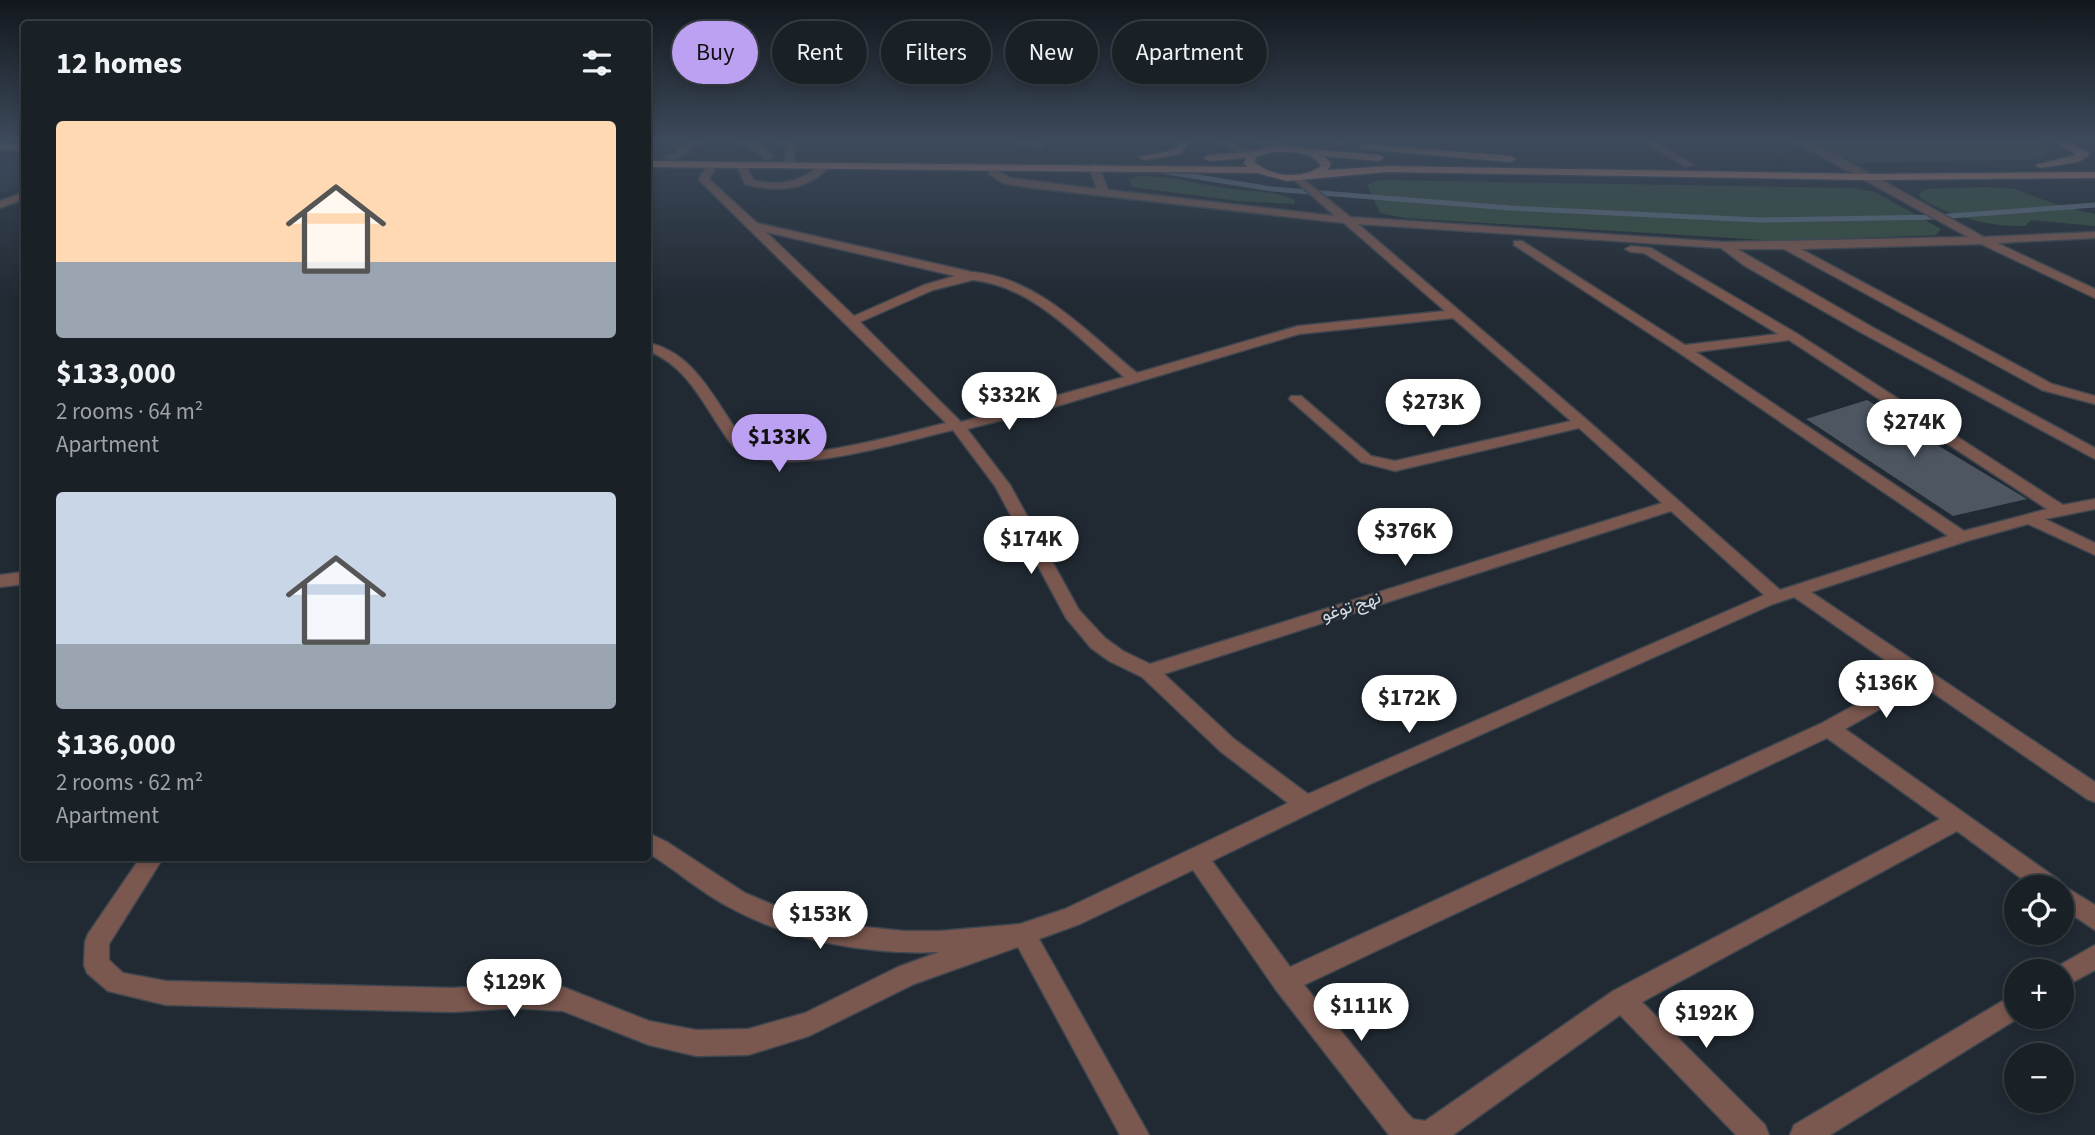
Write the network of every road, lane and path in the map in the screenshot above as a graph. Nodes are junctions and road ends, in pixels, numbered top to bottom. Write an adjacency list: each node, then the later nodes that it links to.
1 (720, 194): 8 (street)
2 (1113, 194): 7 (street)
3 (1316, 194): 7 (street)
4 (1899, 194): 11 (street)
5 (21, 196): 6 (street)
6 (0, 205)
7 (1345, 220): 9 (street); 13 (street)
8 (753, 226): 16 (street); 19 (street)
9 (1360, 233): 12 (street); 18 (street)
10 (2095, 235): 11 (street)
11 (1983, 241): 15 (street); 17 (street)
12 (1518, 243): 13 (street); 22 (street)
13 (1645, 245): 14 (street); 20 (street)
14 (1724, 245): 15 (street); 28 (street)
15 (1786, 246): 25 (street)
16 (974, 276): 19 (street); 23 (street)
17 (2095, 294)
18 (1455, 314): 23 (street); 26 (street)
19 (852, 321): 27 (street)
20 (1791, 336): 22 (street); 31 (street)
21 (651, 348): 27 (street)
22 (1683, 349): 33 (street)
23 (1134, 378): 27 (street)
24 (1296, 399): 26 (street)
25 (2095, 400)
26 (1582, 423): 30 (street)
27 (957, 426): 39 (street)
28 (2095, 454)
29 (2095, 504): 31 (street)
30 (1674, 505): 38 (street); 39 (street, نهج توغو)
31 (2060, 510): 32 (street)
32 (2031, 519): 33 (street); 34 (street)
33 (1961, 537): 37 (street)
34 (2095, 550)
35 (21, 578): 36 (street)
36 (0, 581)
37 (1797, 591): 38 (street); 40 (street)
38 (1777, 597): 43 (street)
39 (1149, 672): 43 (street)
40 (1923, 677): 41 (street); 42 (street)
41 (1829, 727): 44 (street); 54 (street)
42 (2095, 793)
43 (1306, 805): 46 (street)
44 (1958, 820): 48 (street); 55 (street)
45 (651, 844): 51 (street)
46 (1197, 858): 51 (street); 54 (street)
47 (150, 861): 51 (street)
48 (2034, 875)
49 (2074, 904): 50 (street)
50 (2095, 919)
51 (1024, 935): 57 (street)
52 (2095, 956): 53 (street)
53 (2074, 969)
54 (1285, 982): 58 (street)
55 (1622, 999): 59 (street); 60 (street)
56 (2004, 1012): 61 (street)
57 (1135, 1135)
58 (1418, 1135)
59 (1426, 1135)
60 (1755, 1135)
61 (1804, 1135)

